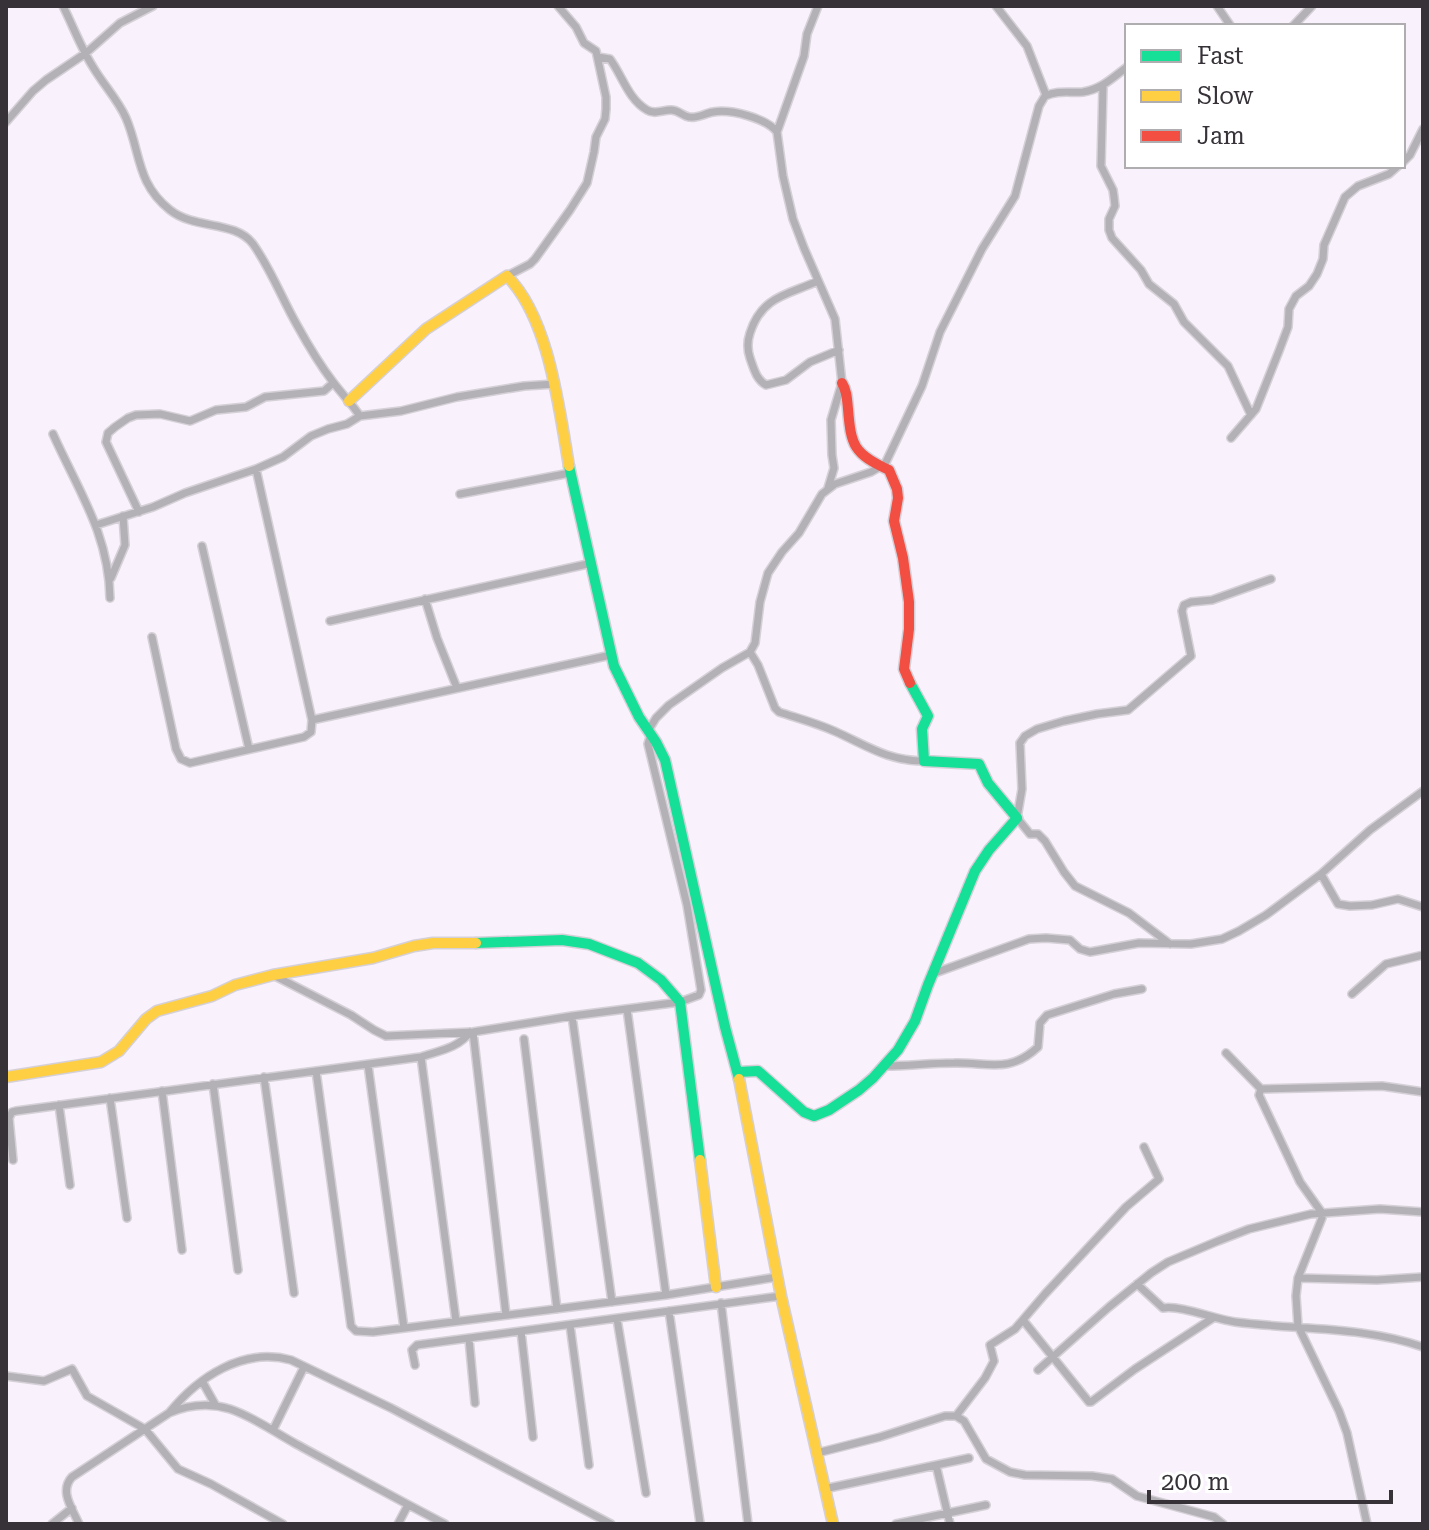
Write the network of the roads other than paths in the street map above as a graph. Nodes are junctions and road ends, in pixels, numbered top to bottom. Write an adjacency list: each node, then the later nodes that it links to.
1 (63, 6): 10 (street)
2 (153, 6): 10 (street)
3 (558, 6): 11 (street)
4 (818, 6): 17 (street)
5 (996, 6): 14 (street)
6 (1217, 6): 8 (street)
7 (1312, 6): 9 (street)
8 (1227, 24)
9 (1295, 24)
10 (86, 53): 15 (street); 23 (street)
11 (598, 57): 17 (street); 20 (street)
12 (1125, 69): 13 (street)
13 (1103, 86): 14 (street); 27 (street)
14 (1046, 95): 31 (street)
15 (6, 122)
16 (1423, 129): 18 (street)
17 (777, 132): 21 (street)
18 (1405, 160)
19 (1396, 168): 27 (street)
20 (507, 276): 25 (street); 26 (street)
21 (818, 281): 22 (street); 22 (street)
22 (839, 350): 24 (street)
23 (333, 383): 26 (street); 36 (street)
24 (842, 383): 31 (street); 34 (street)
25 (555, 384): 28 (street); 33 (street)
26 (349, 401): 28 (street)
27 (1251, 415): 30 (street)
28 (360, 416): 32 (street)
29 (53, 434): 38 (street)
30 (1231, 438)
31 (883, 466): 34 (street); 53 (street)
32 (256, 469): 36 (street); 50 (street)
33 (570, 473): 35 (street); 40 (street)
34 (828, 488): 47 (street)
35 (460, 494)
36 (139, 512): 37 (street)
37 (123, 516): 38 (street); 42 (street)
38 (96, 525): 42 (street)
39 (202, 546): 52 (street)
40 (592, 563): 44 (street); 48 (street)
41 (1271, 579): 55 (street)
42 (110, 580): 43 (street)
43 (110, 598)
44 (425, 599): 45 (street); 49 (street)
45 (330, 621)
46 (152, 637): 52 (street)
47 (750, 652): 51 (street); 53 (street)
48 (611, 655): 49 (street); 51 (street)
49 (457, 688): 50 (street)
50 (312, 720): 52 (street)
51 (650, 733): 64 (street); 74 (street)
52 (249, 749)
53 (924, 761): 55 (street)
54 (1423, 791): 56 (street)
55 (1017, 818): 58 (street); 60 (street)
56 (1321, 874): 57 (street); 58 (street)
57 (1423, 907)
58 (1170, 944): 60 (street)
59 (1423, 955): 63 (street)
60 (932, 974): 72 (street)
61 (273, 975): 64 (street); 67 (street); 75 (street)
62 (1142, 989): 72 (street)
63 (1352, 994)
64 (680, 1002): 65 (street); 95 (street)
65 (627, 1009): 66 (street); 97 (street)
66 (572, 1016): 67 (street); 99 (street)
67 (471, 1032): 70 (street); 103 (street)
68 (524, 1039): 101 (street)
69 (1226, 1053): 78 (street)
70 (421, 1057): 71 (street); 107 (street)
71 (368, 1065): 73 (street); 110 (street)
72 (883, 1067): 74 (street)
73 (316, 1071): 76 (street); 110 (street)
74 (738, 1072): 91 (street)
75 (6, 1077)
76 (264, 1077): 77 (street); 96 (street)
77 (213, 1084): 79 (street); 90 (street)
78 (1261, 1089): 80 (street); 87 (street)
79 (162, 1091): 81 (street); 89 (street)
80 (1423, 1092)
81 (110, 1098): 82 (street); 88 (street)
82 (59, 1105): 84 (street); 85 (street)
83 (1144, 1147): 106 (street)
84 (13, 1160)
85 (70, 1185)
86 (1423, 1212): 87 (street)
87 (1322, 1213): 93 (street); 94 (street)
88 (127, 1218)
89 (182, 1250)
90 (238, 1270)
91 (777, 1277): 95 (street); 98 (street)
92 (1423, 1277): 93 (street)
93 (1298, 1278): 109 (street)
94 (1137, 1284): 104 (street); 114 (street)
95 (716, 1287): 97 (street)
96 (294, 1293)
97 (666, 1295): 99 (street)
98 (781, 1296): 100 (street); 127 (street)
99 (612, 1302): 101 (street)
100 (721, 1303): 102 (street); 144 (street)
101 (557, 1309): 103 (street)
102 (669, 1311): 105 (street); 137 (street)
103 (506, 1315): 107 (street)
104 (1213, 1318): 109 (street); 114 (street)
105 (617, 1319): 108 (street); 132 (street)
106 (1023, 1320): 114 (street); 123 (street)
107 (456, 1321): 110 (street)
108 (570, 1325): 111 (street); 129 (street)
109 (1298, 1326): 113 (street); 149 (street)
110 (404, 1328)
111 (521, 1331): 112 (street); 126 (street)
112 (469, 1339): 115 (street); 120 (street)
113 (1423, 1347)
114 (1052, 1357): 117 (street)
115 (415, 1365)
116 (304, 1367): 119 (street); 125 (street); 143 (street)
117 (1038, 1370)
118 (6, 1376): 124 (street)
119 (202, 1381): 121 (street); 122 (street)
120 (475, 1403)
121 (216, 1406): 122 (street); 125 (street)
122 (169, 1413): 124 (street)
123 (956, 1416): 127 (street); 148 (street)
124 (145, 1429): 135 (street); 140 (street)
125 (273, 1430): 133 (street)
126 (533, 1437)
127 (817, 1453): 131 (street)
128 (969, 1458): 130 (street)
129 (589, 1465)
130 (936, 1465): 131 (street); 136 (street)
131 (824, 1489): 145 (street)
132 (646, 1493)
133 (408, 1505): 141 (street); 142 (street)
134 (986, 1505): 136 (street)
135 (72, 1508): 138 (street); 139 (street)
136 (948, 1513): 146 (street); 147 (street)
137 (700, 1523)
138 (52, 1524)
139 (79, 1524)
140 (283, 1524)
141 (398, 1524)
142 (445, 1524)
143 (611, 1524)
144 (748, 1524)
145 (833, 1524)
146 (896, 1524)
147 (950, 1524)
148 (1223, 1524)
149 (1367, 1524)

